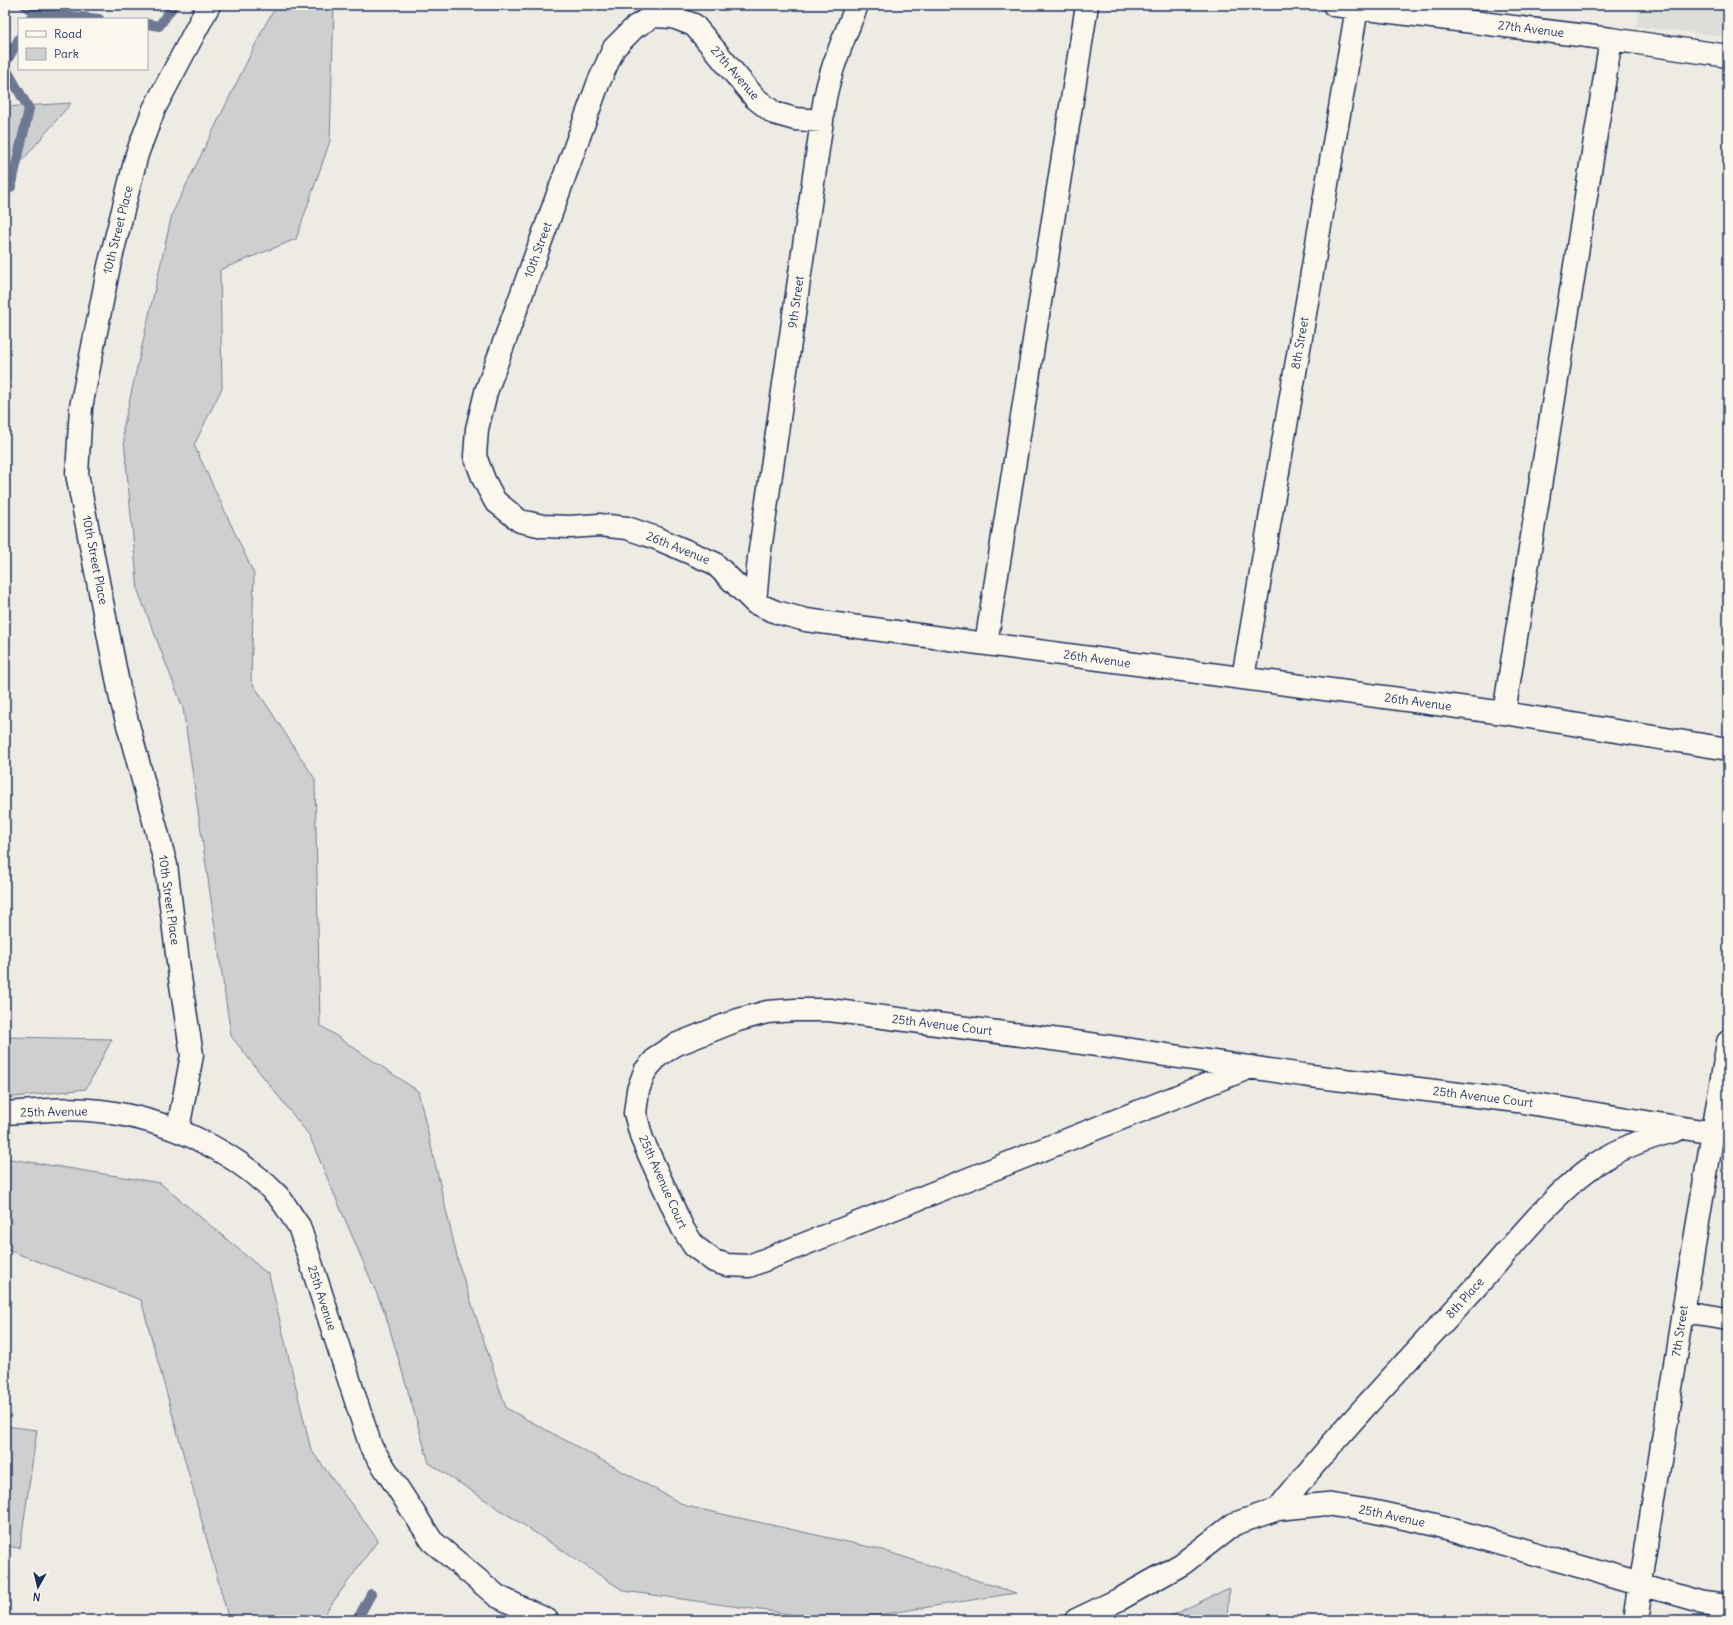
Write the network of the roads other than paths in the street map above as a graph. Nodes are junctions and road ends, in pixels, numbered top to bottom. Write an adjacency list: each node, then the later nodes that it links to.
1 (209, 5): 19 (street, 10th Street Place)
2 (857, 5): 9 (street, 9th Street)
3 (1087, 5): 12 (street)
4 (1334, 5): 5 (street, 27th Avenue)
5 (1357, 8): 7 (street, 27th Avenue); 13 (street, 8th Street)
6 (653, 16): 9 (street, 27th Avenue); 10 (street, 10th Street)
7 (1612, 39): 8 (street, 27th Avenue); 14 (street)
8 (1728, 56)
9 (822, 121): 11 (street, 9th Street)
10 (495, 501): 11 (street, 26th Avenue)
11 (755, 603): 12 (street, 26th Avenue)
12 (986, 644): 13 (street, 26th Avenue)
13 (1243, 678): 14 (street, 26th Avenue)
14 (1504, 713): 15 (street, 26th Avenue)
15 (1728, 749)
16 (1728, 1043): 21 (street, 7th Street)
17 (1251, 1067): 17 (street, 25th Avenue Court); 20 (street, 25th Avenue Court)
18 (5, 1113): 19 (street, 25th Avenue)
19 (178, 1129): 27 (street, 25th Avenue)
20 (1683, 1129): 21 (street, 25th Avenue Court); 24 (street, 8th Place)
21 (1714, 1132): 22 (street, 7th Street)
22 (1683, 1312): 23 (street); 25 (street, 7th Street)
23 (1728, 1319)
24 (1278, 1509): 25 (street, 25th Avenue); 28 (street, 25th Avenue)
25 (1641, 1583): 26 (street, 25th Avenue); 29 (street, 7th Street)
26 (1728, 1606)
27 (547, 1620)
28 (1076, 1620)
29 (1635, 1620)

